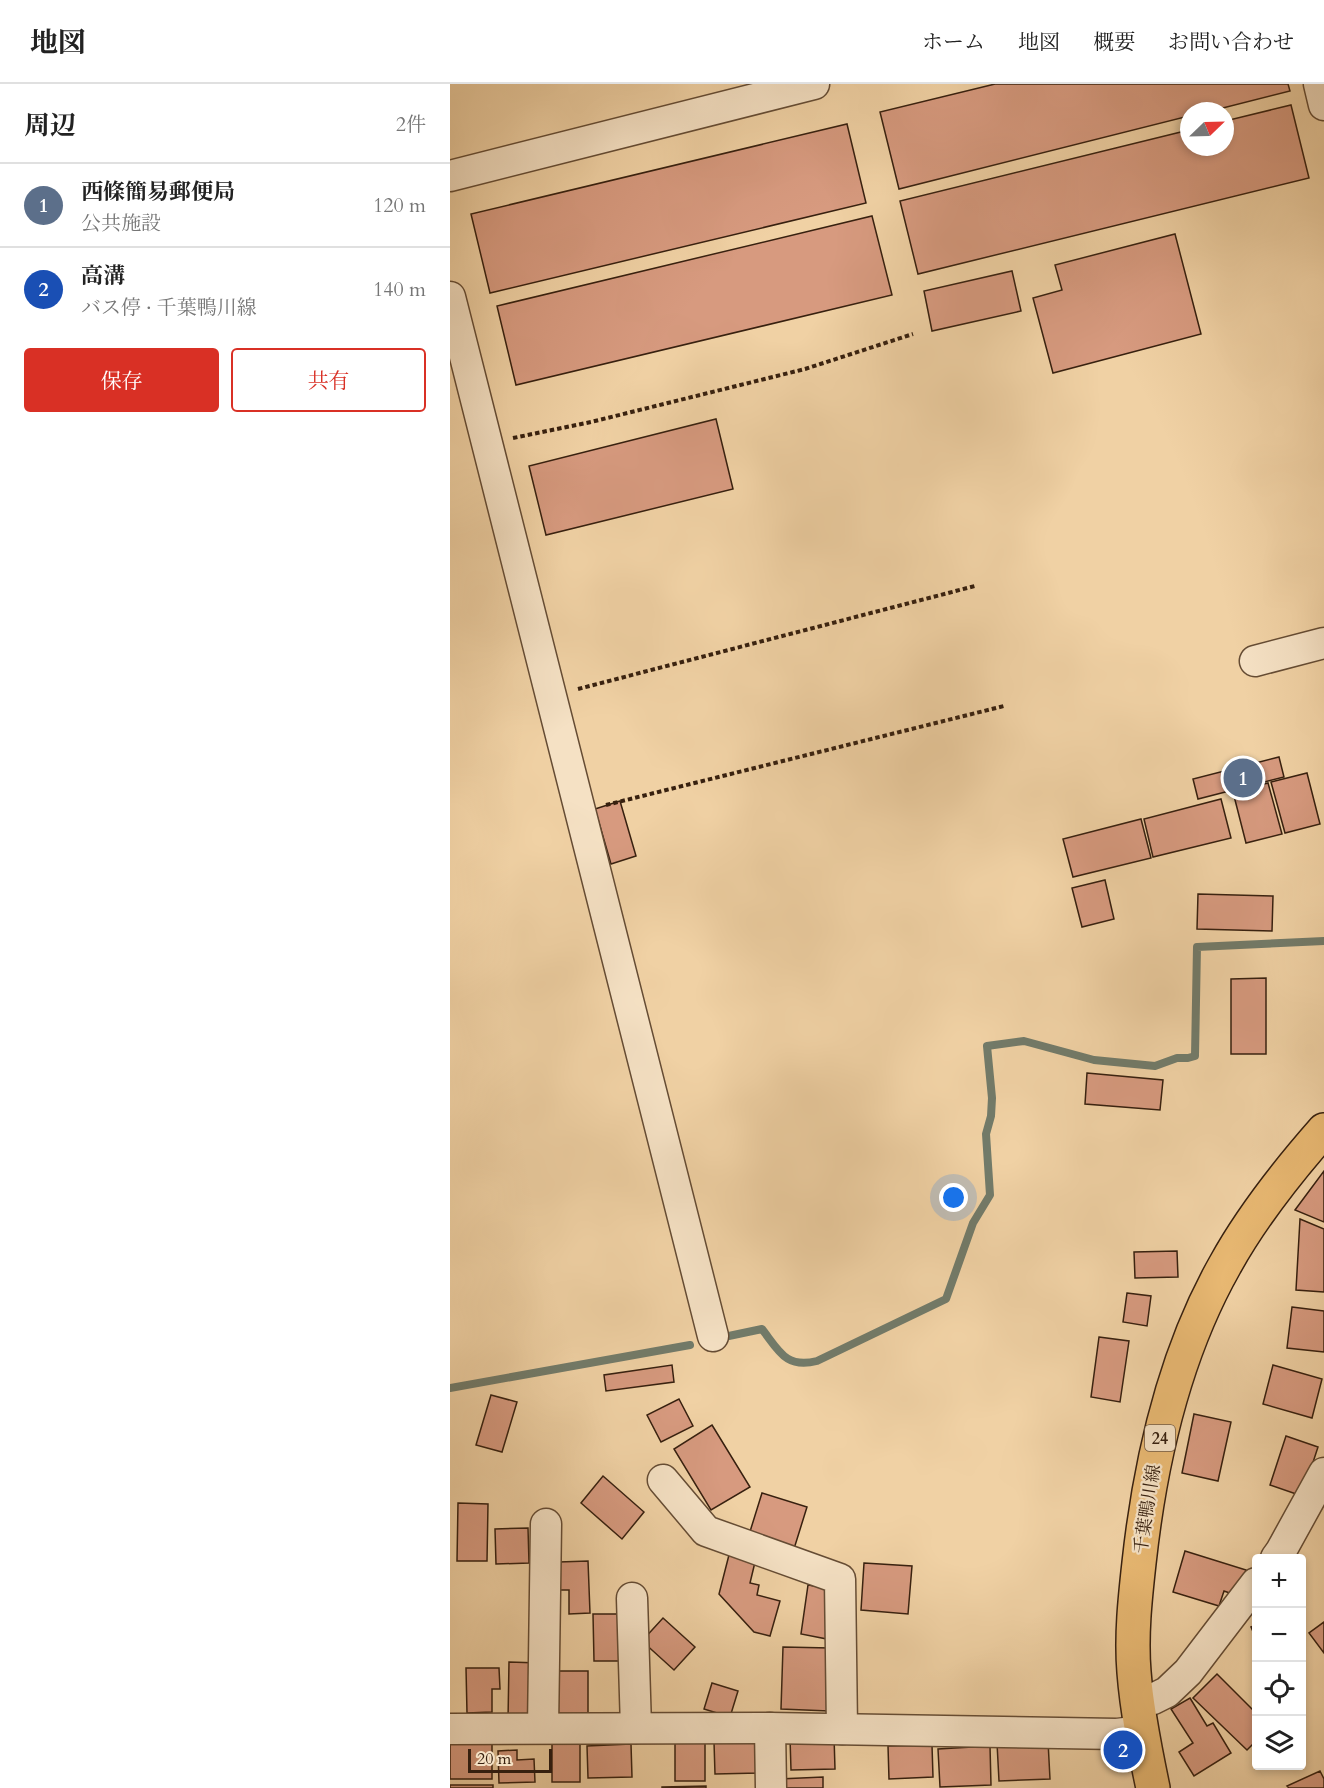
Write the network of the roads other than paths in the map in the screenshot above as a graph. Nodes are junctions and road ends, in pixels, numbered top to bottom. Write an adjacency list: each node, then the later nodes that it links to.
1 (814, 84): 4 (street)
2 (1319, 84): 3 (street)
3 (1324, 105)
4 (450, 176)
5 (450, 297): 9 (street)
6 (1324, 643): 7 (street)
7 (1255, 661)
8 (1324, 1130): 16 (main road, 千葉鴨川線 / 24)
9 (713, 1336)
10 (1324, 1473): 13 (street)
11 (663, 1480): 21 (street)
12 (546, 1524): 17 (street)
13 (1279, 1554)
14 (1252, 1589): 16 (street)
15 (632, 1598): 18 (street)
16 (1139, 1716): 21 (street); 23 (main road, 千葉鴨川線 / 24)
17 (543, 1728): 18 (street); 20 (street)
18 (636, 1728): 19 (street)
19 (770, 1728): 21 (street); 22 (street)
20 (450, 1729)
21 (842, 1729)
22 (771, 1788)
23 (1153, 1788)

